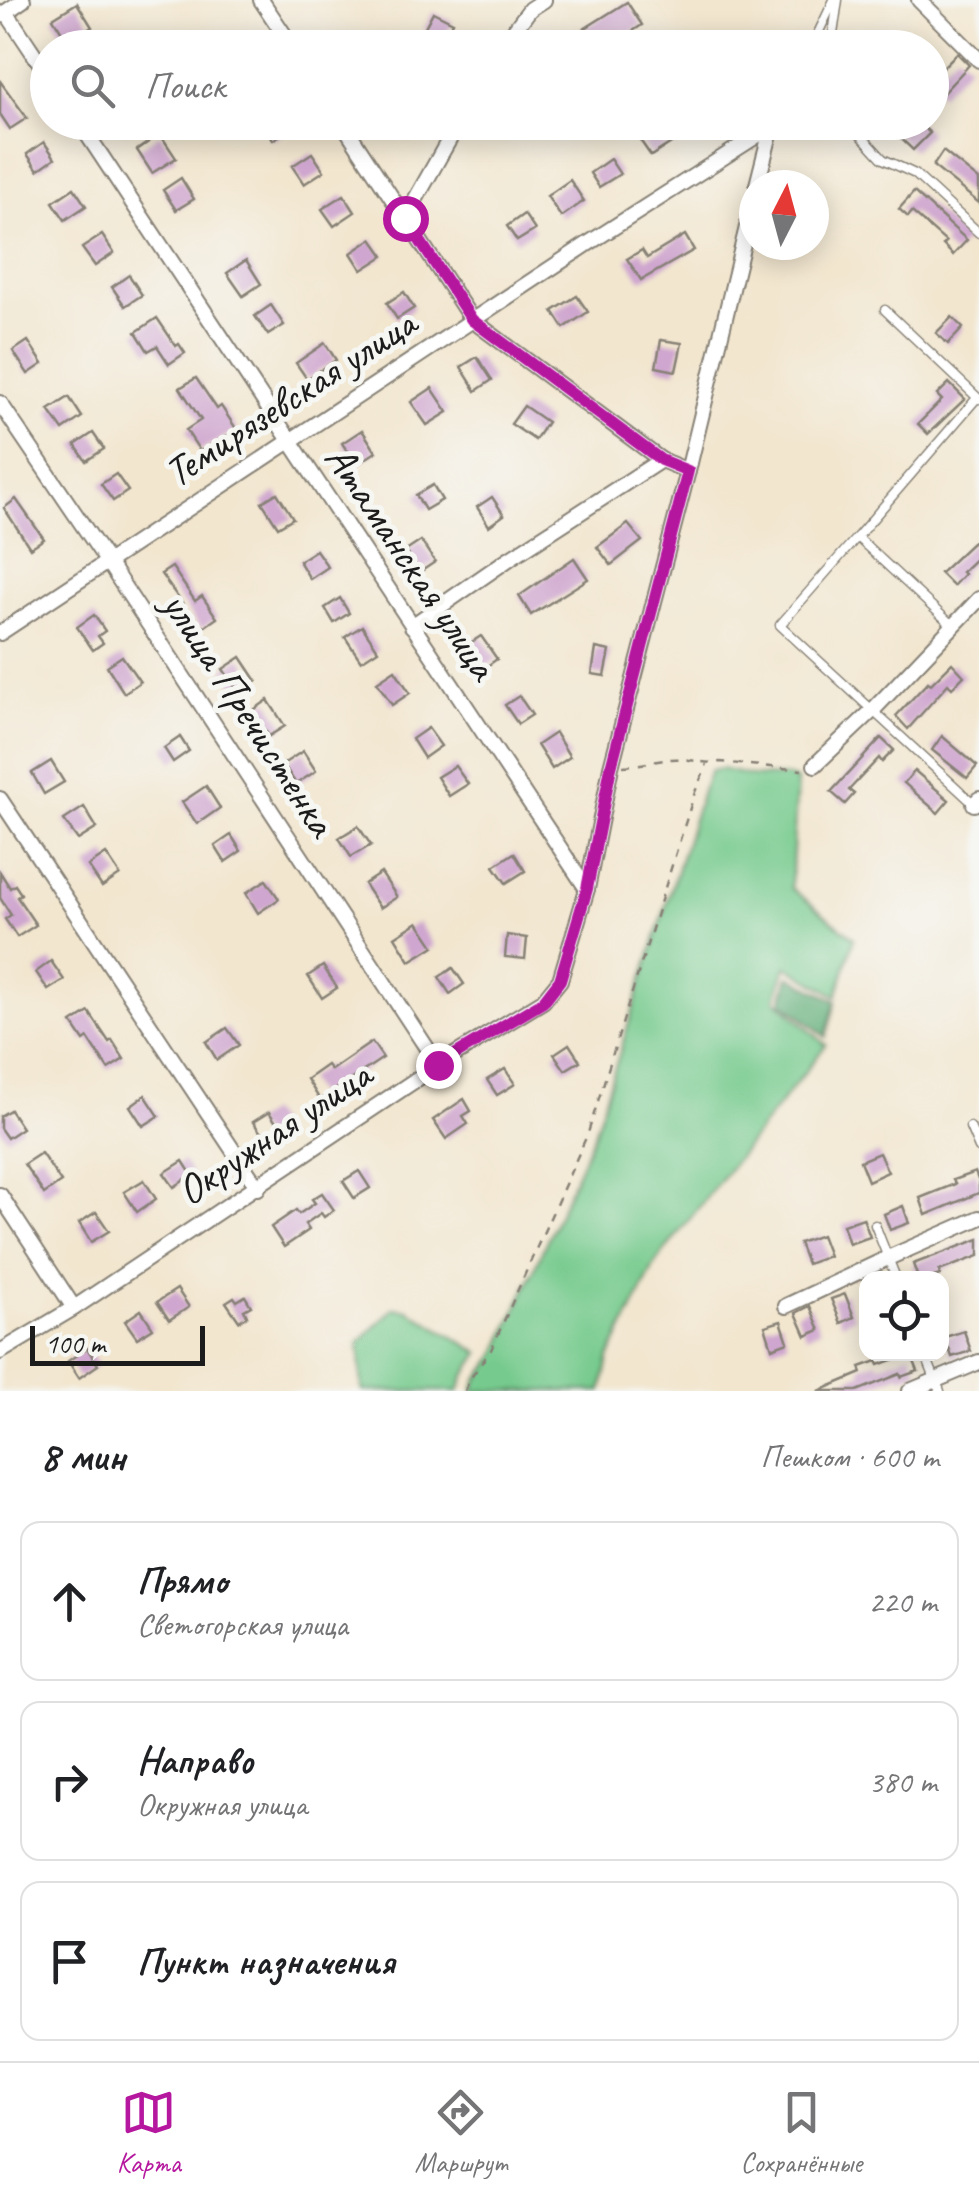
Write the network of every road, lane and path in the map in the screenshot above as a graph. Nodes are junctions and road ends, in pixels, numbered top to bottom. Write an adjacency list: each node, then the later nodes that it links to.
1 (23, 0): 7 (street)
2 (261, 0): 8 (street)
3 (544, 0): 6 (street)
4 (836, 0): 10 (lane); 11 (lane)
5 (919, 0): 13 (street)
6 (527, 4): 9 (street)
7 (3, 14): 12 (street)
8 (280, 30)
9 (511, 30)
10 (820, 30)
11 (834, 30)
12 (30, 51)
13 (979, 60)
14 (91, 140): 28 (street, Атаманская улица)
15 (354, 140): 21 (street)
16 (448, 140): 21 (street)
17 (748, 140): 25 (street, Темирязевская улица)
18 (768, 140): 20 (street)
19 (866, 140): 22 (lane)
20 (761, 170)
21 (405, 218): 25 (street)
22 (979, 233)
23 (739, 260): 30 (street, Окружная улица)
24 (884, 310): 26 (lane)
25 (472, 320): 28 (street, Темирязевская улица); 29 (street)
26 (978, 399): 31 (lane)
27 (0, 403): 32 (street, улица Пречистенка)
28 (290, 441): 32 (street, Темирязевская улица); 34 (street, Атаманская улица)
29 (661, 460): 30 (street); 34 (street)
30 (688, 471): 40 (street, Окружная улица)
31 (857, 537): 35 (lane); 37 (lane)
32 (106, 561): 36 (street, Темирязевская улица); 44 (street, улица Пречистенка)
33 (979, 599): 35 (street)
34 (412, 626): 43 (street, Атаманская улица)
35 (953, 626): 37 (street)
36 (0, 634)
37 (872, 710): 39 (street); 42 (lane)
38 (707, 764): 39 (path); 40 (path); 59 (path)
39 (816, 765)
40 (611, 767): 43 (street, Окружная улица)
41 (0, 799): 47 (street)
42 (977, 801)
43 (587, 889): 44 (street, Окружная улица)
44 (438, 1065): 47 (street, Окружная улица)
45 (970, 1127): 46 (lane)
46 (979, 1148)
47 (258, 1188): 54 (street, Окружная улица)
48 (0, 1195): 54 (street)
49 (979, 1218): 51 (street)
50 (875, 1225): 51 (lane)
51 (888, 1258): 52 (lane); 53 (street)
52 (893, 1271)
53 (786, 1306)
54 (74, 1308): 55 (street, Окружная улица)
55 (0, 1352)
56 (928, 1361): 58 (lane)
57 (979, 1362): 58 (street)
58 (938, 1386): 60 (street)
59 (466, 1391)
60 (910, 1391)

